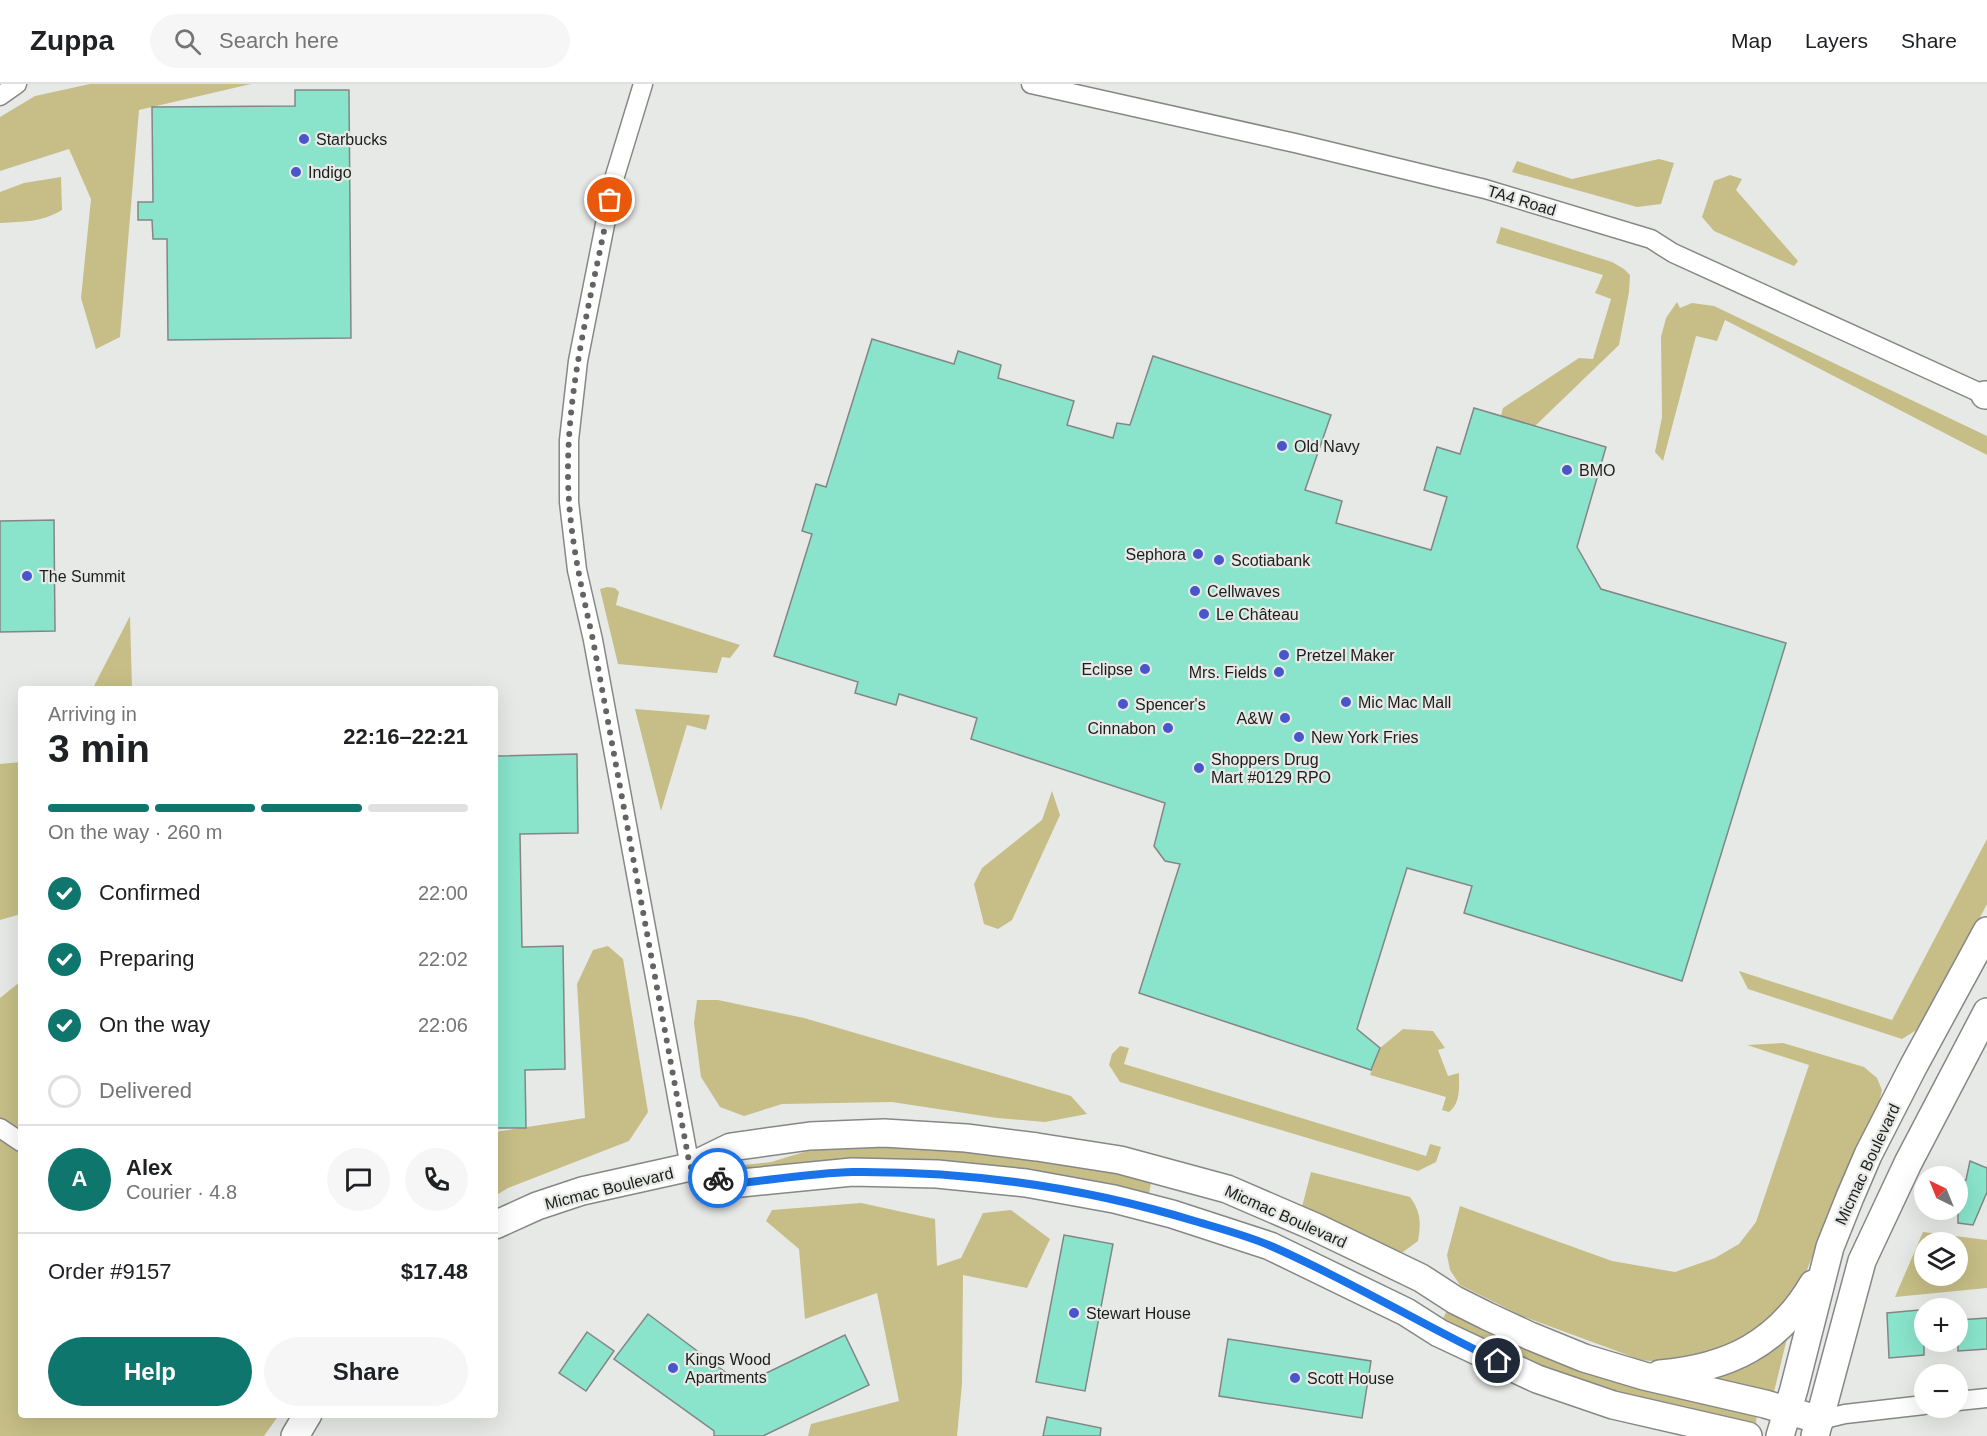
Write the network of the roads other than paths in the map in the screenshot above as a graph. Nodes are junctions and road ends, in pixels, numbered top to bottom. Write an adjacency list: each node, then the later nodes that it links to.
1 (17, 84): 4 (street)
2 (643, 84): 10 (street)
3 (1031, 84): 5 (street, TA4 Road)
4 (0, 96)
5 (1986, 395)
6 (1987, 931): 12 (street, Micmac Boulevard)
7 (1987, 1012): 19 (street)
8 (0, 1128): 9 (street)
9 (18, 1140)
10 (690, 1167): 11 (street, Micmac Boulevard); 13 (street, Micmac Boulevard); 21 (street, Micmac Boulevard)
11 (498, 1224)
12 (1830, 1247): 13 (street); 18 (street, Micmac Boulevard)
13 (1644, 1376): 18 (street, Micmac Boulevard)
14 (1987, 1398): 15 (street)
15 (1968, 1400)
16 (1914, 1406): 19 (street)
17 (306, 1418): 20 (street)
18 (1783, 1428): 19 (street, Micmac Boulevard)
19 (1818, 1428)
20 (295, 1436)
21 (1748, 1436)

